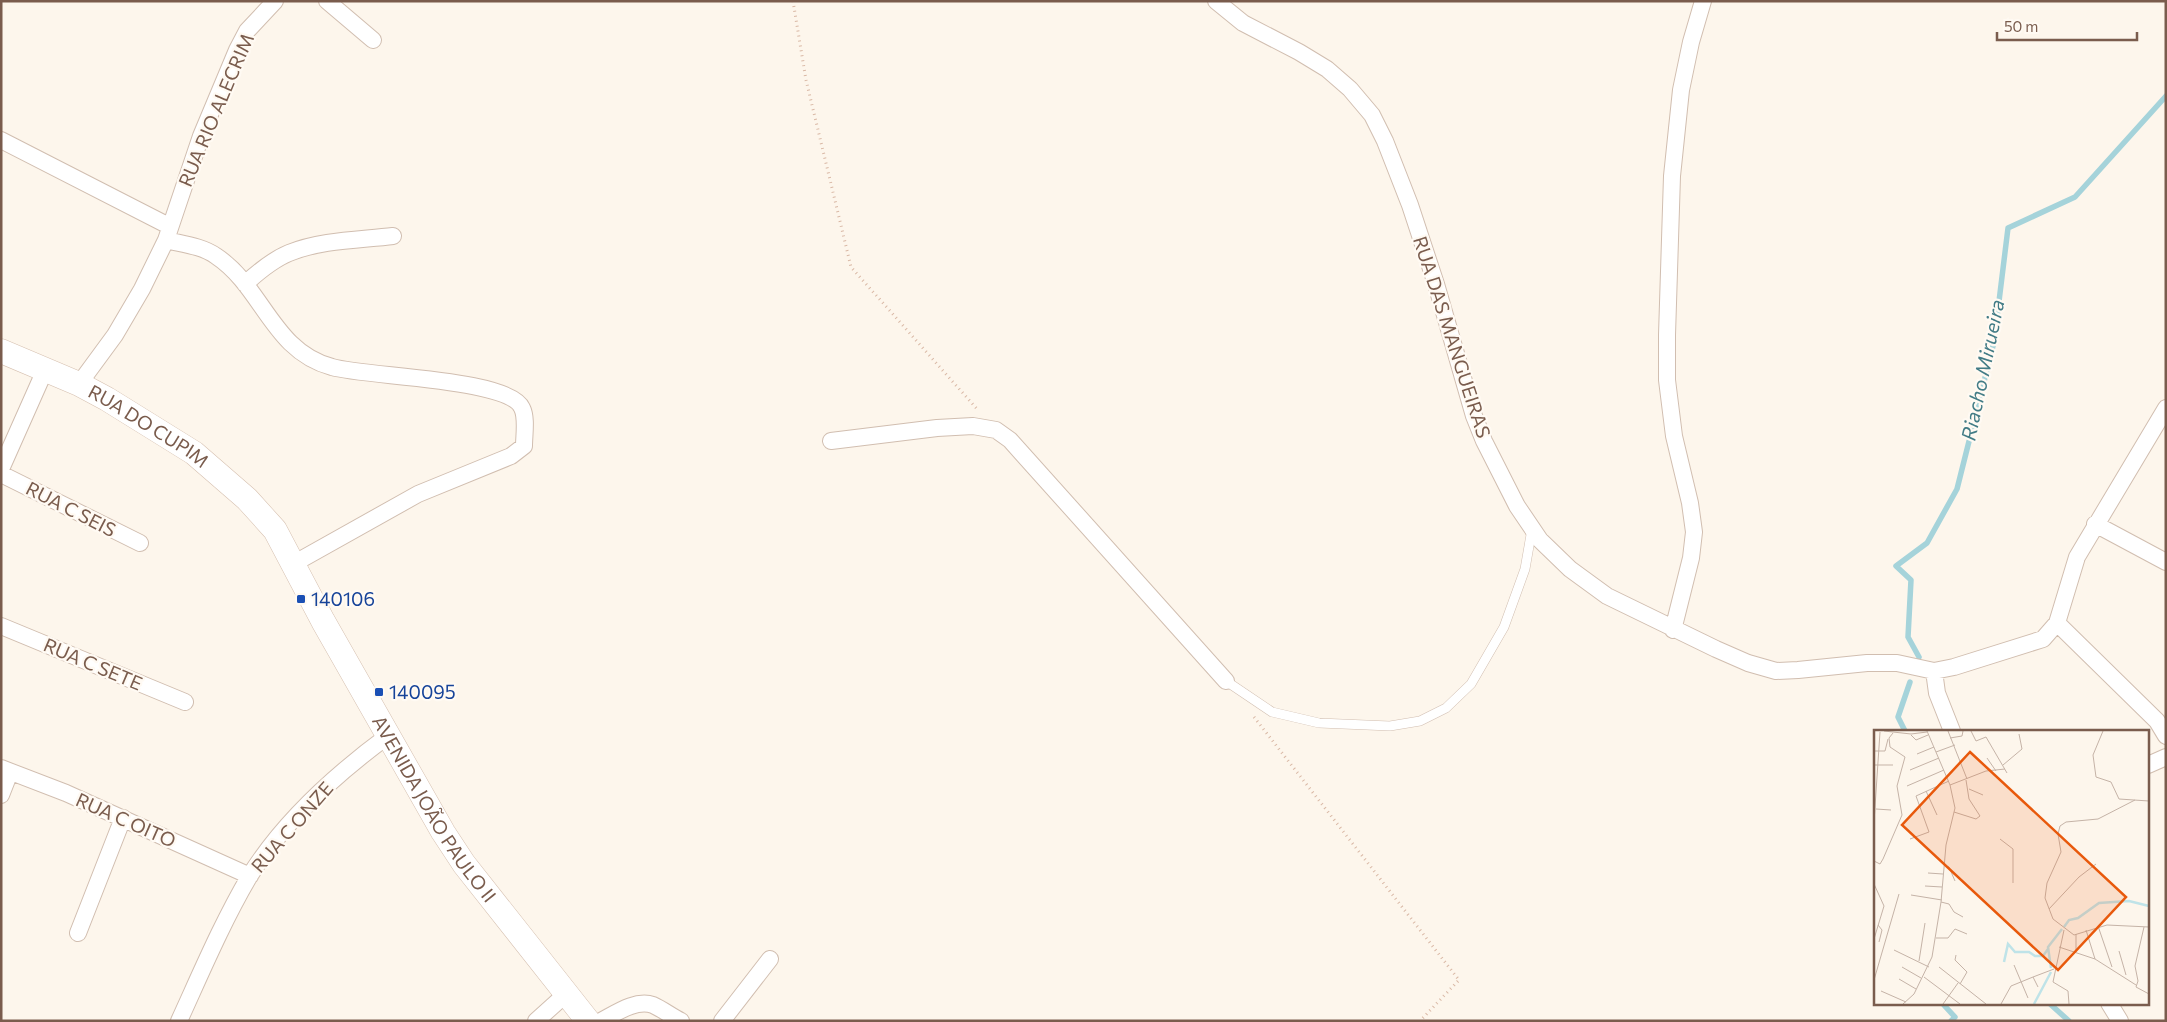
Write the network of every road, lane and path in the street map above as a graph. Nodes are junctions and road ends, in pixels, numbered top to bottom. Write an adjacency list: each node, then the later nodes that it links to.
1 (275, 1): 8 (street, RUA RIO ALECRIM)
2 (328, 1): 6 (street)
3 (793, 1): 15 (path)
4 (1216, 1): 20 (street, RUA DAS MANGUEIRAS)
5 (1703, 1): 27 (street)
6 (373, 40)
7 (1, 140): 8 (street)
8 (168, 233): 10 (street); 13 (street, RUA RIO ALECRIM)
9 (393, 236): 10 (street)
10 (245, 284): 24 (street)
11 (1, 351): 12 (main road, RUA DO CUPIM)
12 (45, 370): 13 (main road, RUA DO CUPIM); 17 (street)
13 (79, 384): 21 (main road, RUA DO CUPIM)
14 (2165, 411): 19 (street)
15 (996, 430): 16 (street); 29 (street)
16 (831, 441)
17 (1, 469)
18 (1, 474): 22 (street, RUA C SEIS)
19 (2095, 524): 23 (street); 25 (street)
20 (1532, 529): 27 (street, RUA DAS MANGUEIRAS); 29 (lane)
21 (275, 530): 24 (main road, AVENIDA JOÃO PAULO II)
22 (140, 543)
23 (2166, 562)
24 (293, 564): 33 (main road, AVENIDA JOÃO PAULO II)
25 (2058, 623): 28 (street, RUA DAS MANGUEIRAS); 34 (street)
26 (1, 626): 30 (street, RUA C SETE)
27 (1673, 630): 28 (street, RUA DAS MANGUEIRAS)
28 (1934, 671): 32 (street)
29 (1226, 681)
30 (185, 702)
31 (1250, 712): 51 (path)
32 (1952, 730)
33 (389, 735): 40 (street, RUA C ONZE); 43 (main road, AVENIDA JOÃO PAULO II)
34 (2166, 736)
35 (2166, 757): 36 (street)
36 (2150, 764)
37 (6, 770): 38 (street); 39 (street, RUA C OITO)
38 (1, 795)
39 (122, 818): 40 (street, RUA C OITO); 41 (street)
40 (250, 876): 45 (street, RUA C ONZE)
41 (78, 933)
42 (770, 960): 50 (street)
43 (566, 994): 46 (street); 47 (main road, AVENIDA JOÃO PAULO II)
44 (2110, 1004): 52 (street)
45 (179, 1021)
46 (536, 1021)
47 (588, 1021)
48 (602, 1021): 49 (street)
49 (681, 1021)
50 (722, 1021)
51 (1420, 1021)
52 (2120, 1021)

